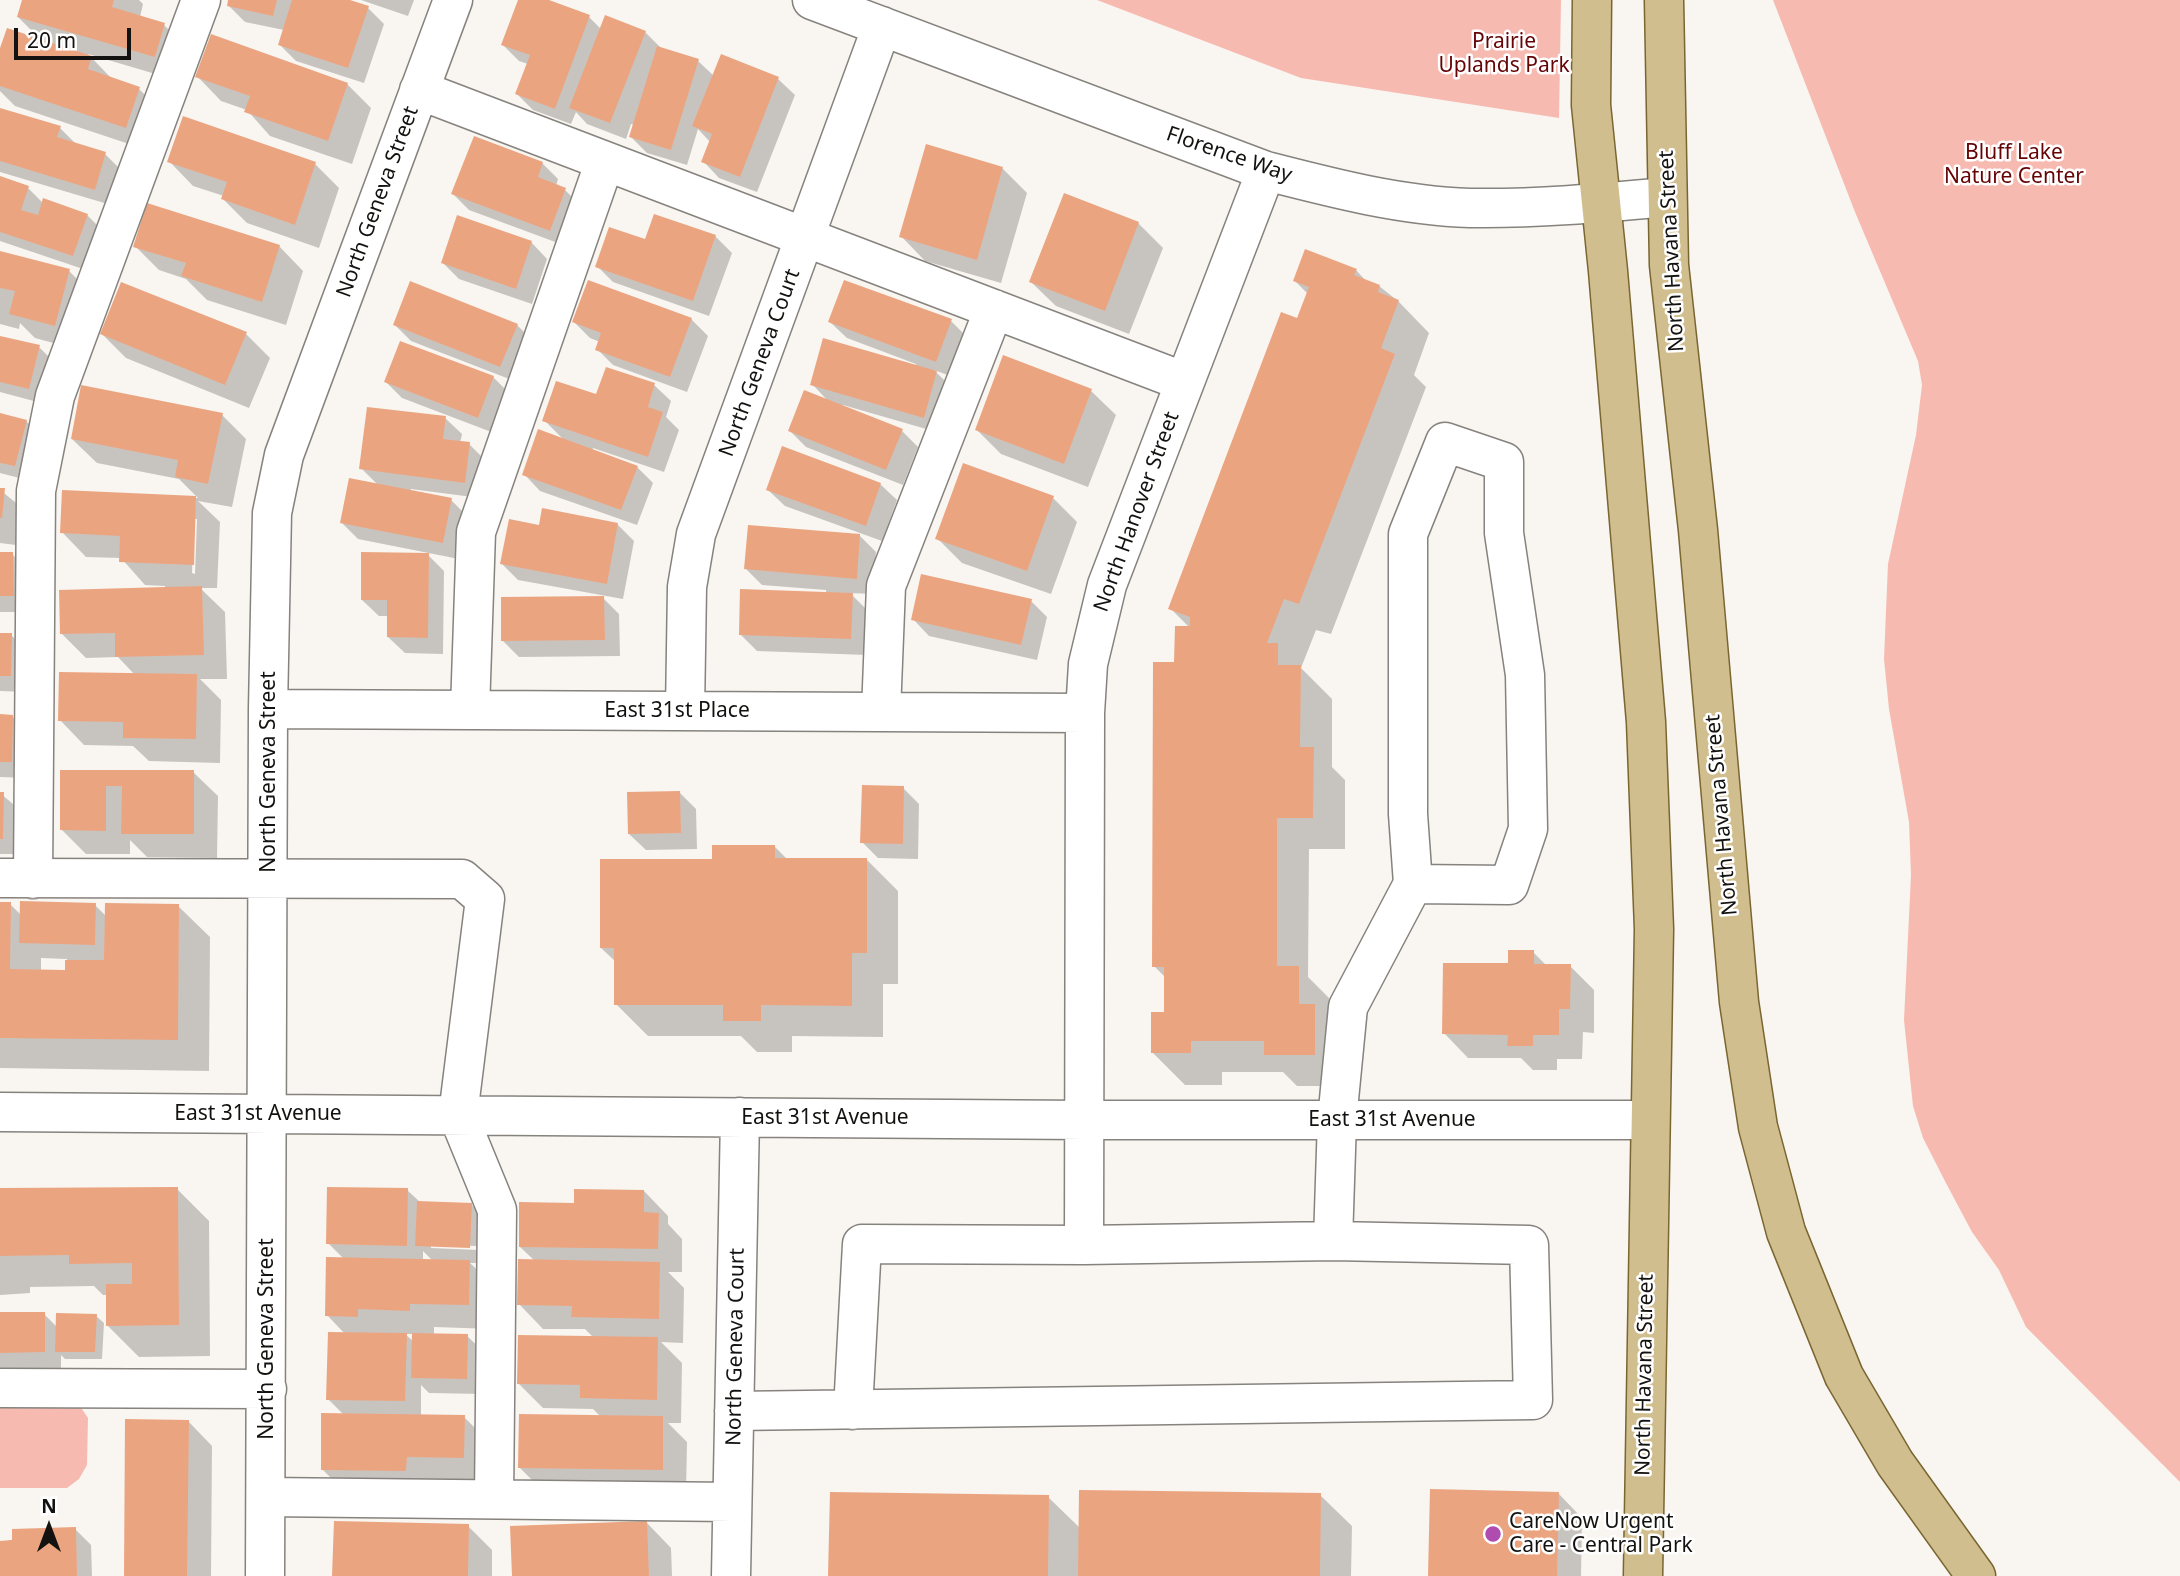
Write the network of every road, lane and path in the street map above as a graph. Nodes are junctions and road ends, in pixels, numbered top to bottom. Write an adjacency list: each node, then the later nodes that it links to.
1 (201, 0): 20 (street)
2 (453, 0): 7 (street, North Geneva Street)
3 (812, 0): 6 (street, Florence Way)
4 (1592, 0): 11 (main road, North Havana Street)
5 (1664, 0): 10 (main road, North Havana Street)
6 (882, 26): 9 (street, Florence Way); 12 (street, North Geneva Court)
7 (419, 90): 8 (street); 15 (street, North Geneva Street)
8 (605, 161): 12 (street); 16 (street)
9 (1266, 171): 11 (street, Florence Way); 14 (street, North Hanover Street)
10 (1666, 197): 11 (street, Florence Way); 42 (main road, North Havana Street)
11 (1601, 203): 29 (main road, North Havana Street)
12 (806, 237): 13 (street); 17 (street, North Geneva Court)
13 (994, 309): 14 (street); 18 (street)
14 (1185, 382): 19 (street, North Hanover Street)
15 (268, 709): 16 (street, East 31st Place); 21 (street, North Geneva Street)
16 (470, 710): 17 (street, East 31st Place)
17 (685, 711): 18 (street, East 31st Place)
18 (881, 712): 19 (street, East 31st Place)
19 (1085, 713): 27 (street, North Hanover Street)
20 (17, 878): 21 (street)
21 (269, 881): 24 (street, North Geneva Street); 25 (street)
22 (1413, 884): 22 (street); 28 (street)
23 (0, 1112): 24 (street, East 31st Avenue)
24 (269, 1114): 25 (street, East 31st Avenue); 33 (street, North Geneva Street)
25 (458, 1115): 26 (street, East 31st Avenue); 37 (street)
26 (740, 1117): 27 (street, East 31st Avenue); 35 (street, North Geneva Court)
27 (1084, 1120): 28 (street, East 31st Avenue); 31 (street, North Hanover Street)
28 (1337, 1120): 29 (street, East 31st Avenue); 30 (street)
29 (1650, 1120): 41 (main road, North Havana Street)
30 (1332, 1241): 31 (street); 34 (street)
31 (1084, 1245): 34 (street)
32 (0, 1388): 33 (street)
33 (267, 1389): 36 (street, North Geneva Street)
34 (853, 1410): 35 (street)
35 (734, 1411): 38 (street, North Geneva Court)
36 (266, 1497): 37 (street); 39 (street, North Geneva Street)
37 (494, 1499): 38 (street)
38 (732, 1502): 40 (street, North Geneva Court)
39 (265, 1576)
40 (731, 1576)
41 (1643, 1576)
42 (1976, 1576)

